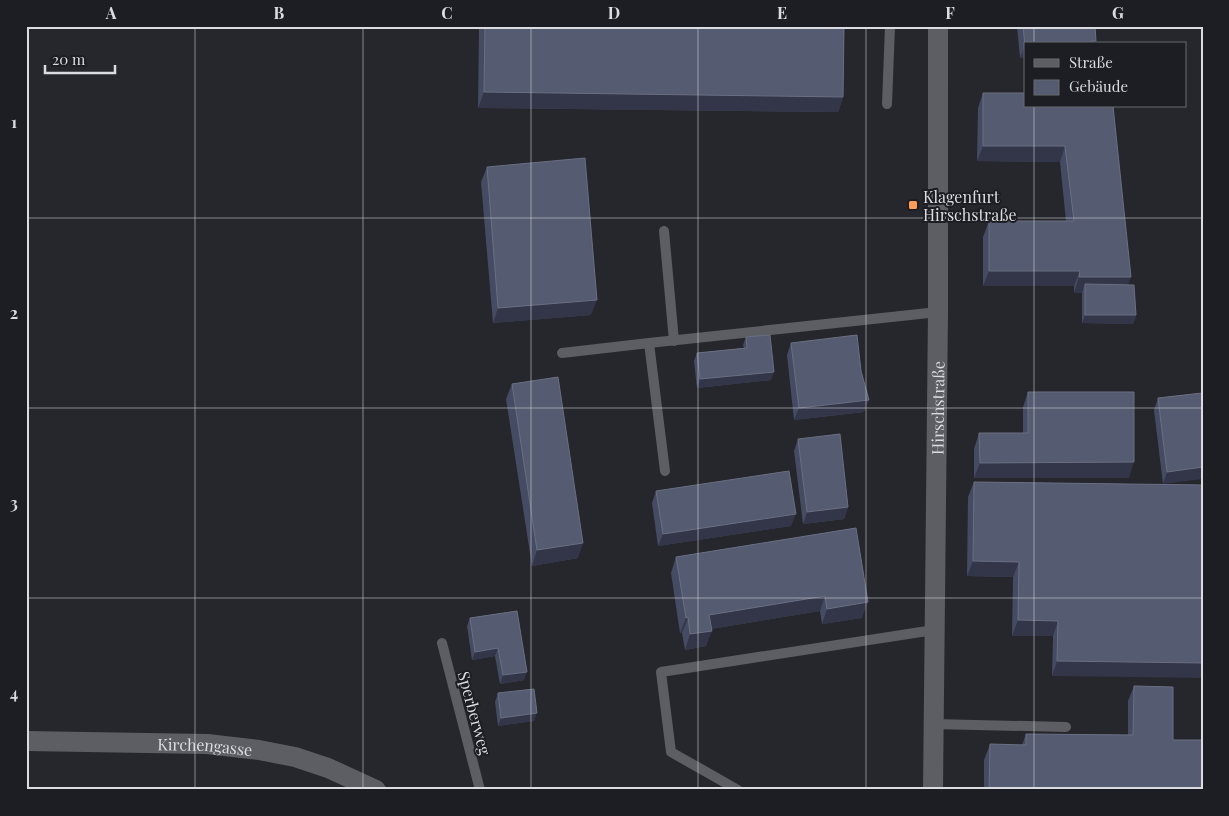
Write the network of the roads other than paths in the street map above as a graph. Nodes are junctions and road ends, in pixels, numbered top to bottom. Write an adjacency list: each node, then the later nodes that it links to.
1 (890, 26): 3 (lane)
2 (938, 26): 5 (street, Hirschstraße)
3 (888, 104)
4 (664, 231): 6 (lane)
5 (938, 312): 6 (lane); 10 (street, Hirschstraße)
6 (674, 341): 7 (lane)
7 (650, 343): 8 (lane); 9 (lane)
8 (562, 353)
9 (665, 471)
10 (934, 630): 12 (street, Hirschstraße); 17 (lane)
11 (442, 643): 16 (lane, Sperberweg)
12 (933, 724): 13 (lane); 18 (street, Hirschstraße)
13 (1066, 727)
14 (26, 741): 15 (street, Kirchengasse)
15 (376, 790)
16 (480, 790)
17 (738, 790)
18 (932, 790)

